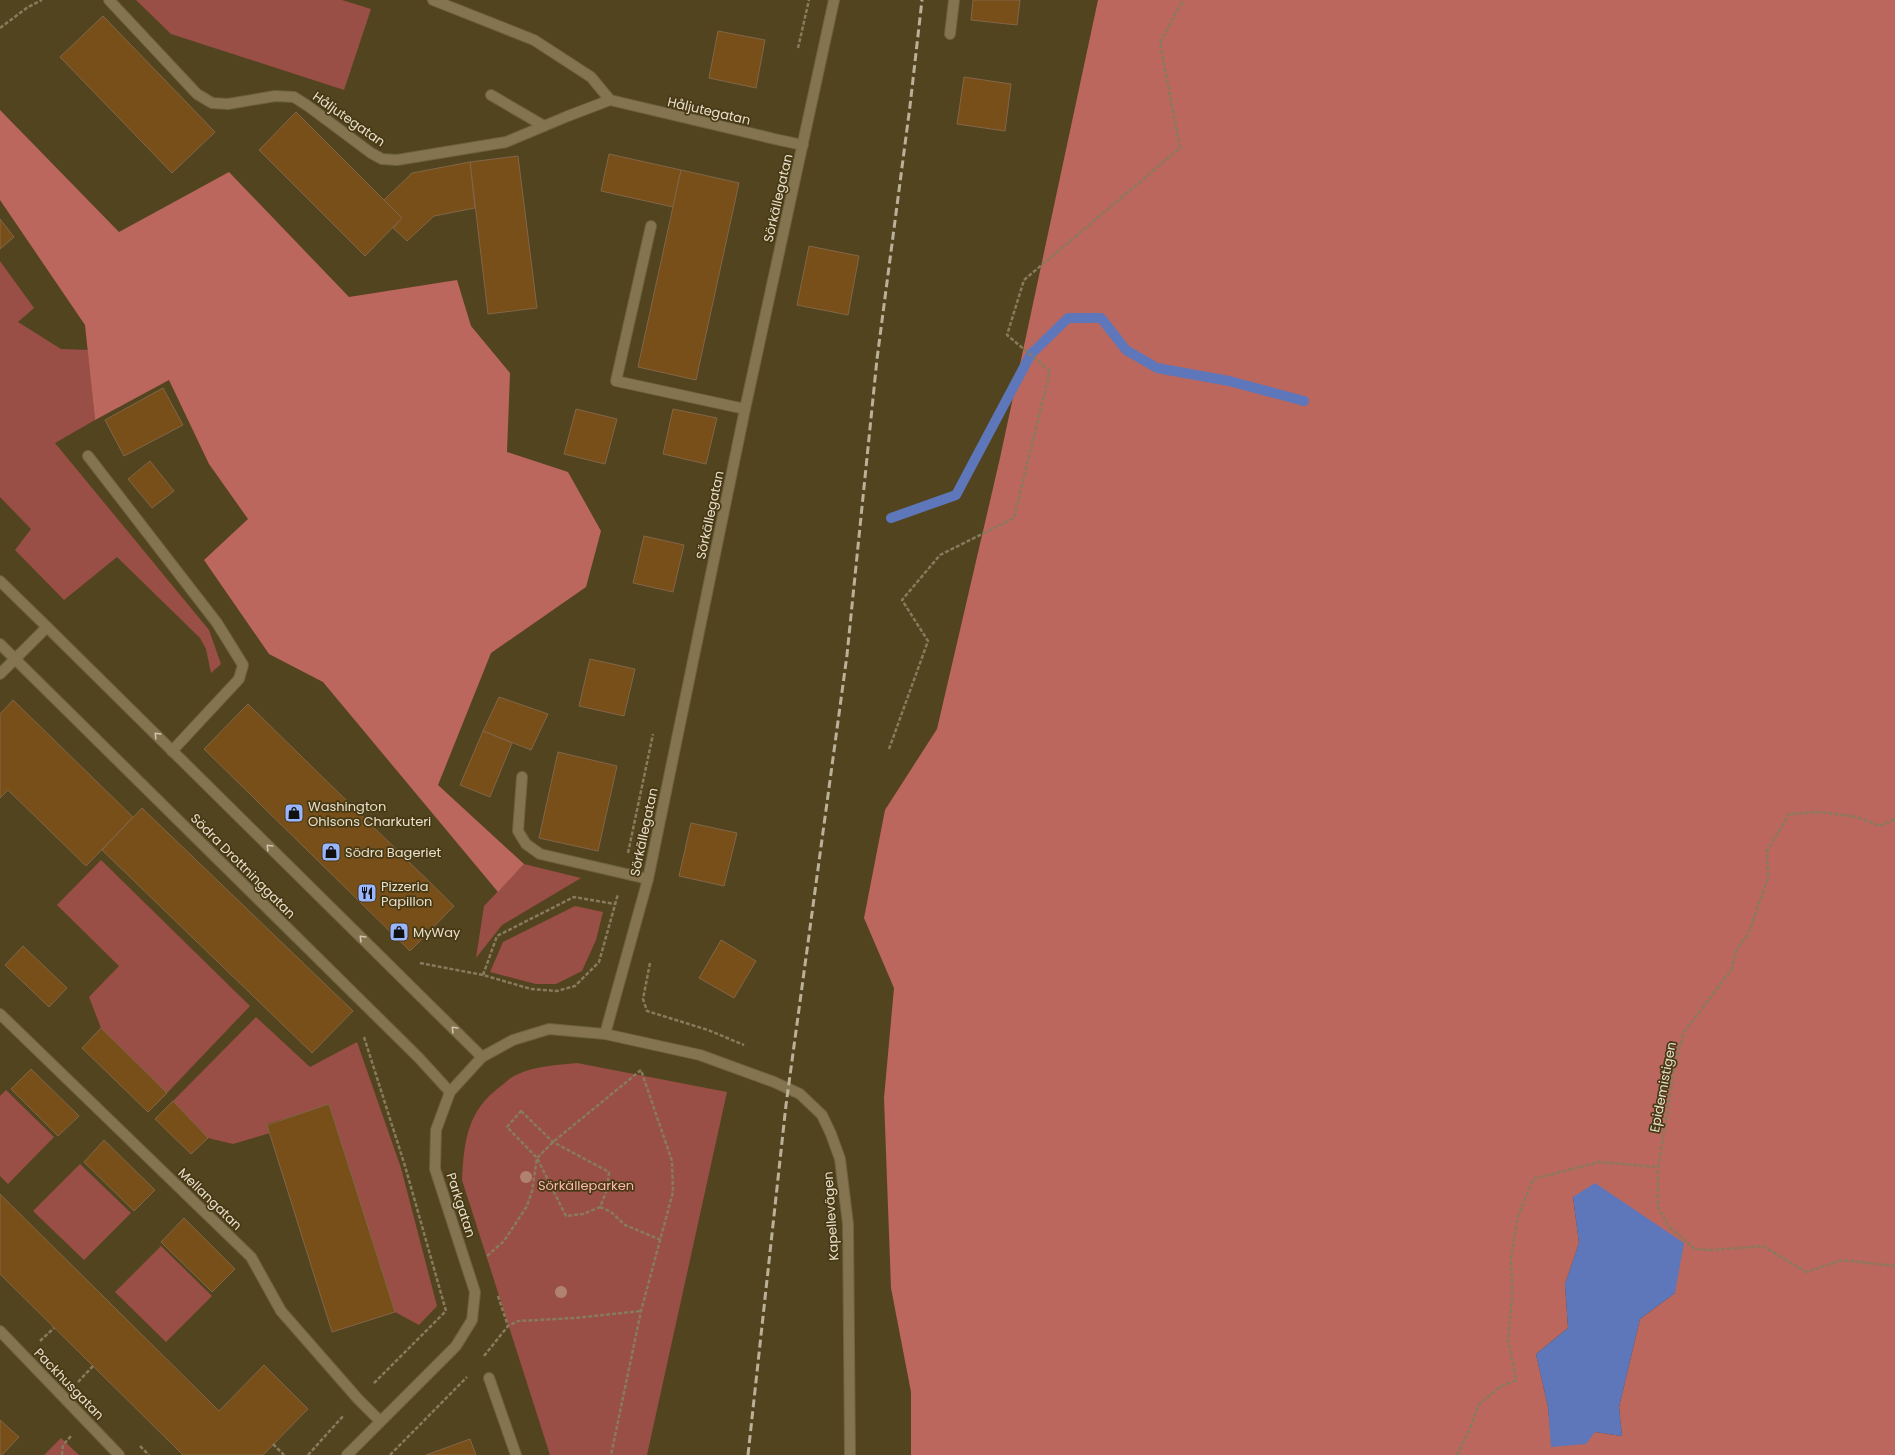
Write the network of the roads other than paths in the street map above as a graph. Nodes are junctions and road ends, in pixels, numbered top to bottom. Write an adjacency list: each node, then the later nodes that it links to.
1 (109, 0): 8 (street, Håljutegatan)
2 (433, 0): 7 (street)
3 (834, 0): 9 (street, Sörkällegatan)
4 (954, 0): 5 (street)
5 (950, 34)
6 (491, 94): 8 (street)
7 (610, 100): 8 (street, Håljutegatan); 9 (street, Håljutegatan)
8 (544, 126)
9 (804, 145): 11 (street, Sörkällegatan)
10 (651, 226): 11 (street)
11 (745, 409): 20 (street, Sörkällegatan)
12 (88, 456): 18 (street)
13 (0, 581): 14 (street)
14 (47, 627): 16 (street); 18 (street, one-way to 14)
15 (0, 644): 16 (street, Södra Drottninggatan)
16 (15, 659): 17 (street); 25 (street, Södra Drottninggatan)
17 (0, 674)
18 (172, 751): 24 (street, one-way to 18)
19 (522, 777): 20 (street)
20 (648, 879): 22 (street, Sörkällegatan)
21 (0, 1014): 28 (street, Mellangatan)
22 (605, 1034): 23 (street, Parkgatan); 24 (street, Parkgatan)
23 (700, 1055): 32 (street, Kapellevägen)
24 (482, 1057): 25 (street, Parkgatan)
25 (450, 1092): 28 (street, Parkgatan)
26 (0, 1331): 29 (street, Packhusgatan)
27 (489, 1378): 31 (street)
28 (380, 1421): 30 (street, Parkgatan)
29 (119, 1455)
30 (347, 1455)
31 (516, 1455)
32 (850, 1455)

